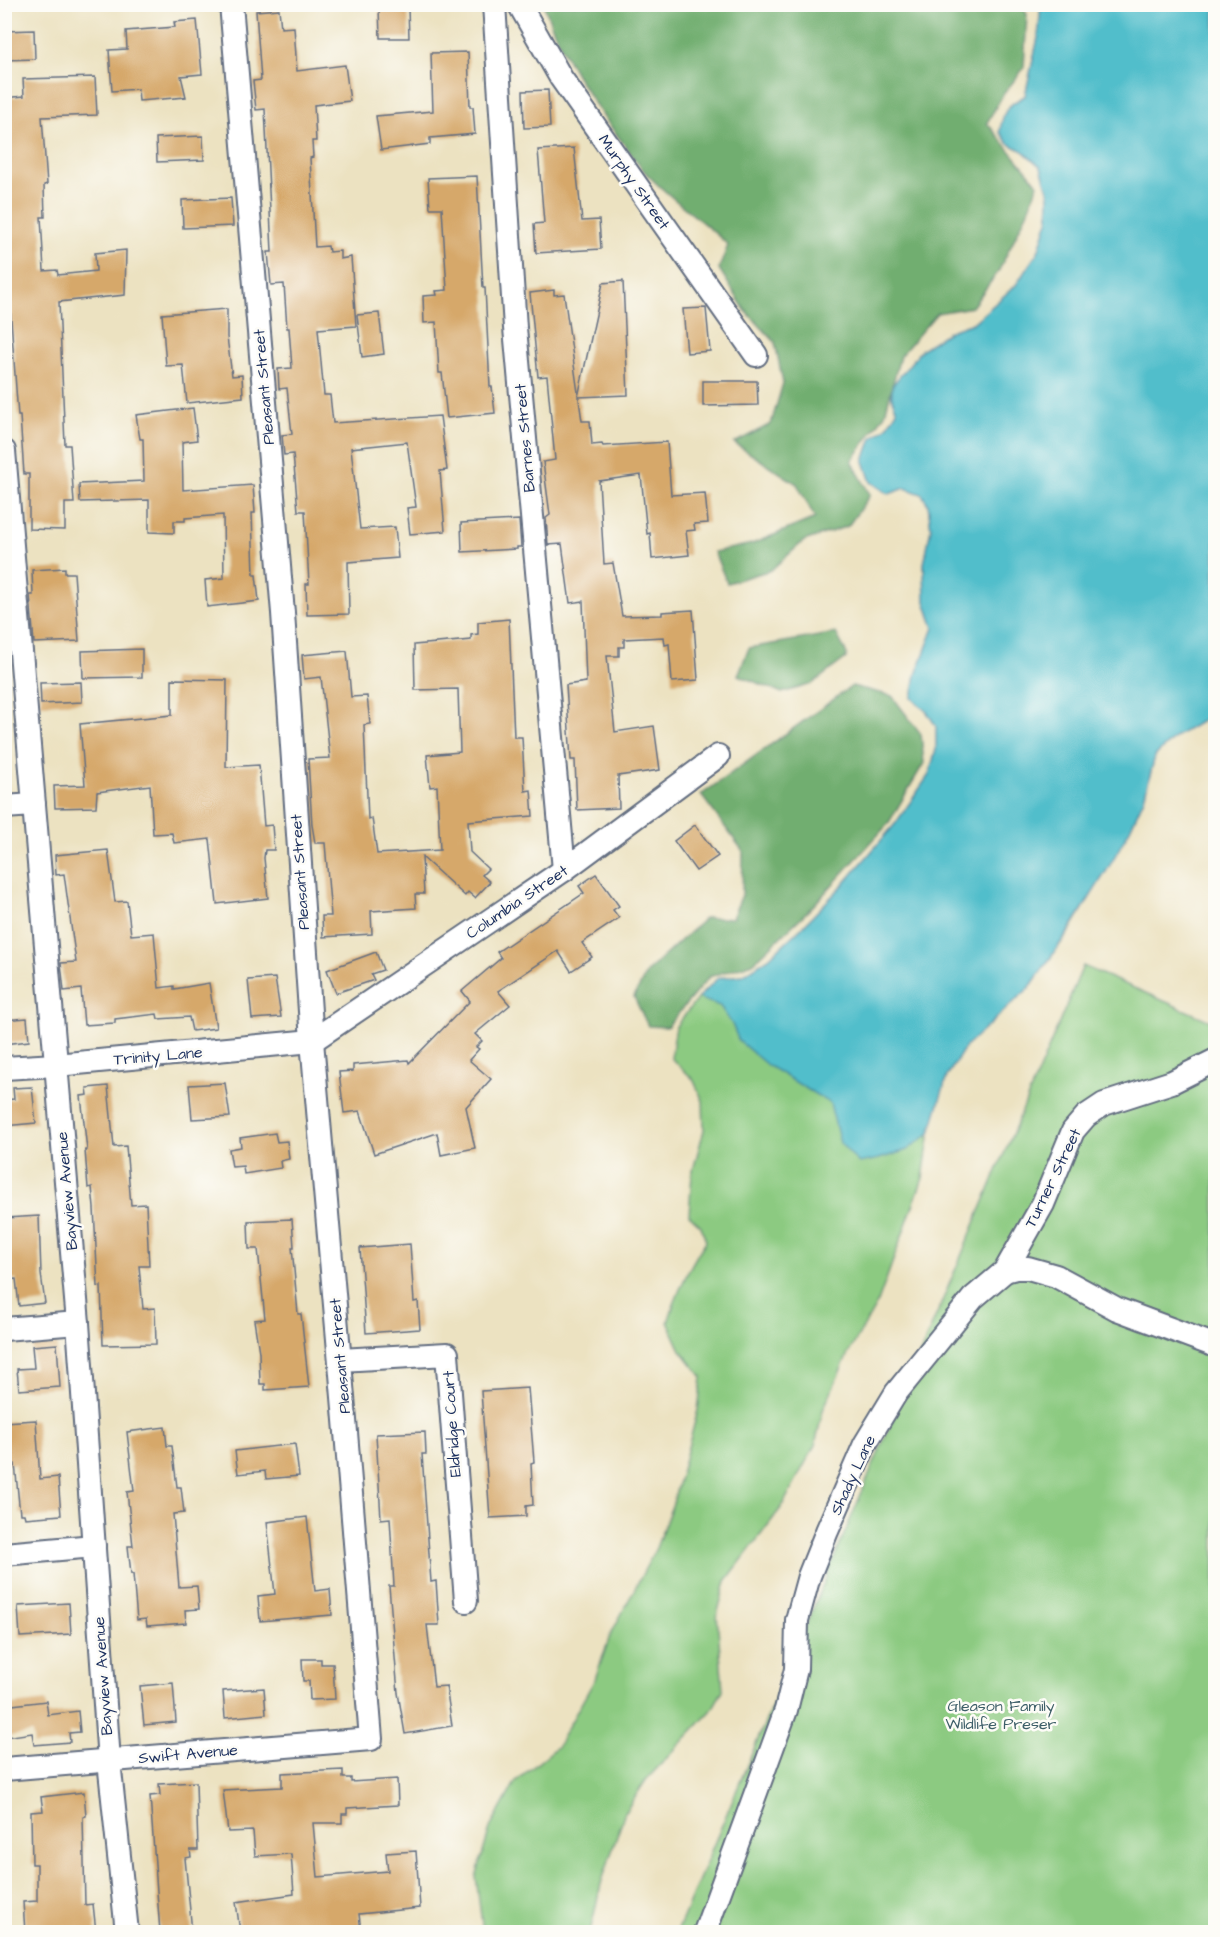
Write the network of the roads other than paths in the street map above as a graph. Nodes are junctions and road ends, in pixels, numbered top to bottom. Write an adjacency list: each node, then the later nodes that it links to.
1 (231, 4): 11 (street, Pleasant Street)
2 (494, 4): 10 (street, Barnes Street)
3 (519, 4): 4 (street, Murphy Street)
4 (756, 355)
5 (4, 451): 6 (street, Bayview Avenue)
6 (9, 551): 8 (street, Bayview Avenue)
7 (718, 756): 10 (street, Columbia Street)
8 (34, 805): 9 (street); 13 (street, Bayview Avenue)
9 (4, 807)
10 (564, 870): 11 (street, Columbia Street)
11 (312, 1041): 13 (street, Trinity Lane); 19 (street, Pleasant Street)
12 (1215, 1060): 15 (street, Turner Street)
13 (56, 1065): 14 (street, Trinity Lane); 16 (street, Bayview Avenue)
14 (4, 1068)
15 (1005, 1271): 18 (street); 27 (street, Shady Lane)
16 (78, 1323): 17 (street); 20 (street, Bayview Avenue)
17 (4, 1329)
18 (1215, 1346)
19 (340, 1360): 22 (street, Eldridge Court); 23 (street, Pleasant Street)
20 (94, 1546): 21 (street); 24 (street, Bayview Avenue)
21 (4, 1554)
22 (466, 1601)
23 (371, 1739): 24 (street, Swift Avenue)
24 (109, 1761): 25 (street, Swift Avenue); 26 (street, Bayview Avenue)
25 (4, 1769)
26 (127, 1932)
27 (705, 1932)

